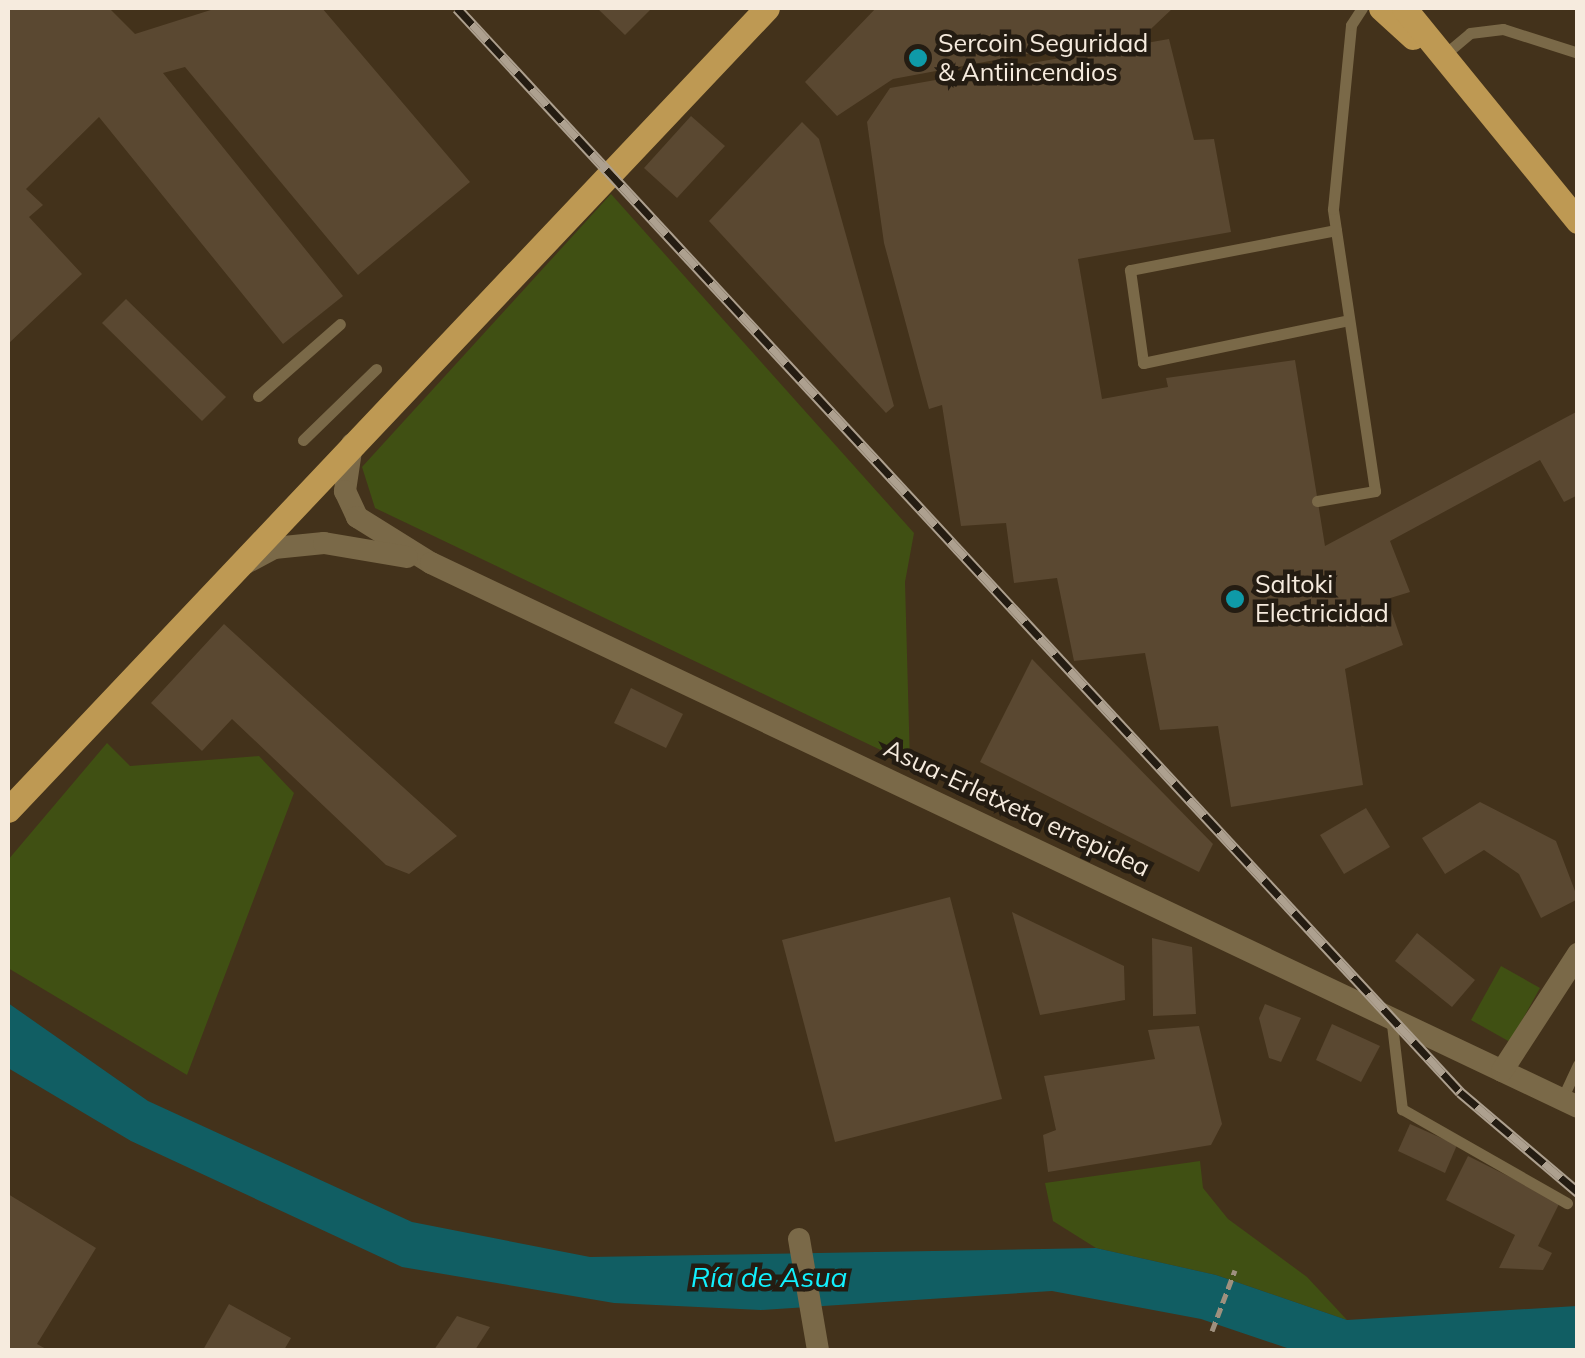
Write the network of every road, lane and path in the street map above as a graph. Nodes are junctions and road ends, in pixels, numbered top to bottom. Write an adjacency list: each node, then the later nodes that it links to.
1 (766, 8): 14 (main road)
2 (1362, 8): 8 (lane)
3 (1382, 8): 6 (main road)
4 (1404, 8): 6 (main road)
5 (1578, 52): 6 (lane)
6 (1442, 58): 7 (main road)
7 (1578, 221)
8 (1336, 230): 9 (lane); 9 (lane)
9 (1349, 320): 15 (lane)
10 (340, 324): 12 (lane)
11 (376, 369): 13 (lane)
12 (258, 396)
13 (302, 440)
14 (353, 441): 16 (street); 17 (main road)
15 (1318, 500)
16 (431, 563): 17 (street); 20 (street, Asua-Erletxeta errepidea)
17 (228, 573): 18 (main road)
18 (8, 810)
19 (1578, 954): 22 (street)
20 (1391, 1016): 22 (street, Asua-Erletxeta errepidea); 24 (lane)
21 (1578, 1066): 23 (lane)
22 (1502, 1071): 23 (street, Asua-Erletxeta errepidea)
23 (1570, 1103)
24 (1567, 1203)
25 (799, 1240): 28 (street)
26 (1235, 1270): 27 (path)
27 (1212, 1330)
28 (818, 1350)

